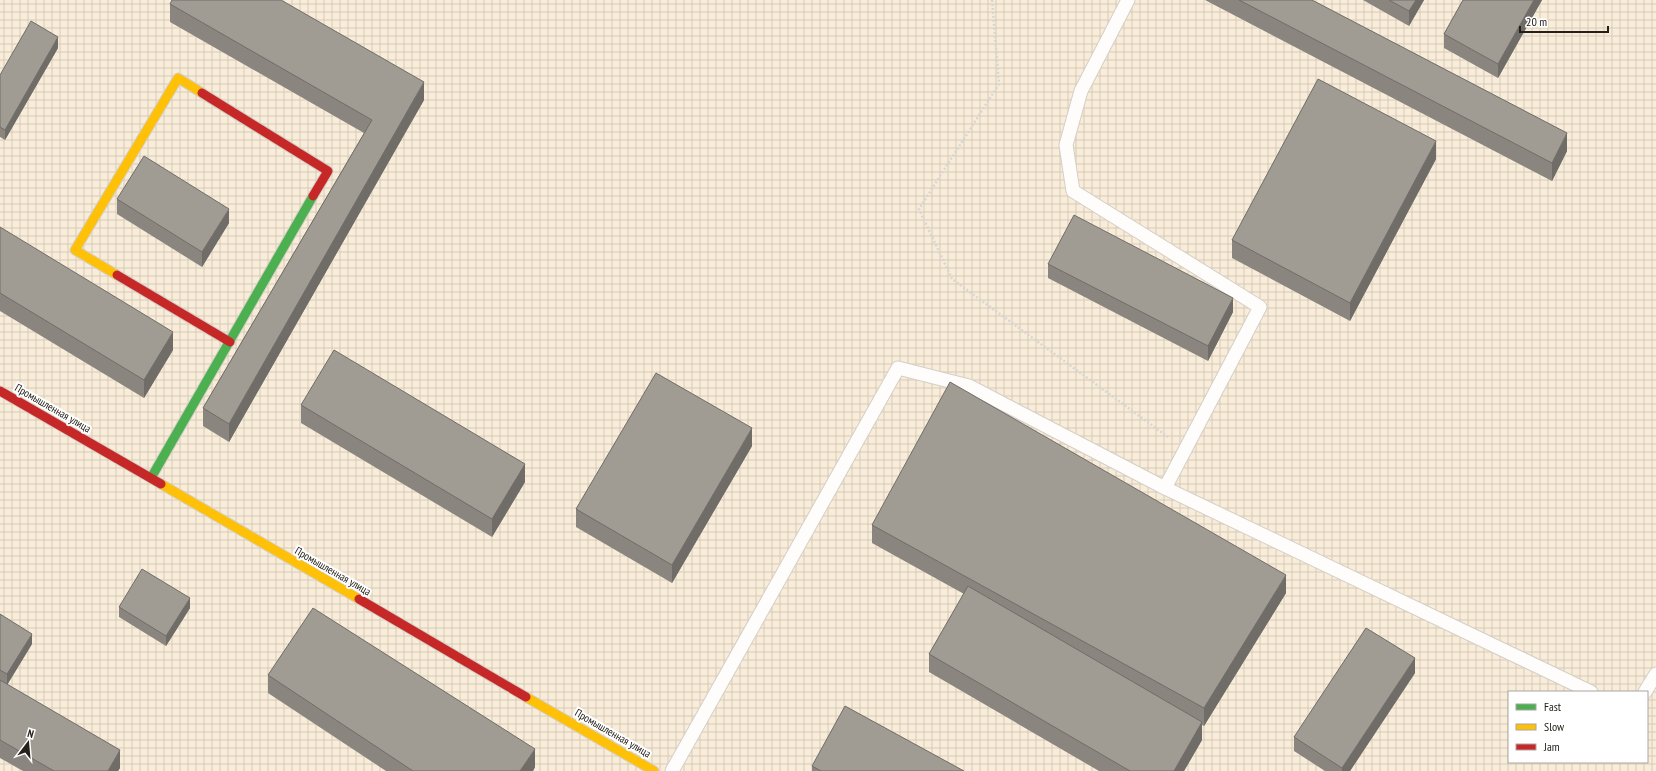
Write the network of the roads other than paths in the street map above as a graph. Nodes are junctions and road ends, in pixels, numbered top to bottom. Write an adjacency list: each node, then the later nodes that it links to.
1 (1128, 0): 5 (lane)
2 (230, 342): 2 (street); 4 (street)
3 (0, 391): 4 (street, Промышленная улица)
4 (151, 478): 9 (street, Промышленная улица)
5 (1165, 488): 7 (lane); 10 (lane)
6 (1656, 674): 8 (lane)
7 (1589, 691)
8 (1646, 691)
9 (654, 771)
10 (672, 771)

